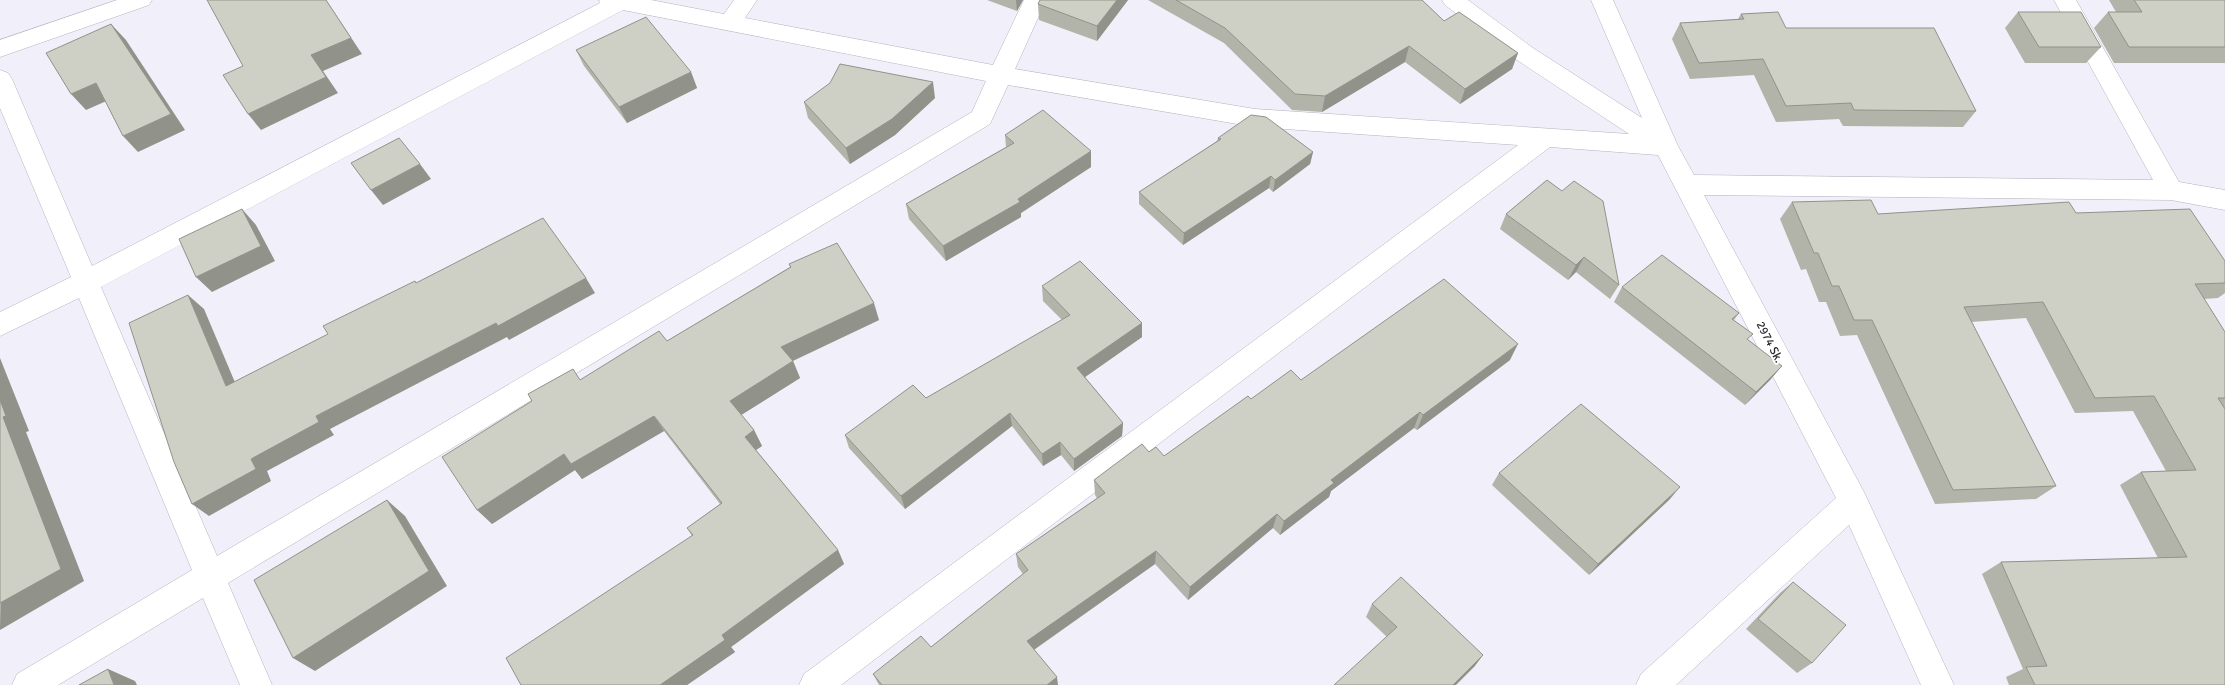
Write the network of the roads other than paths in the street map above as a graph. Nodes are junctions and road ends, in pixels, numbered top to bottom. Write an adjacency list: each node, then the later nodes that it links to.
1 (141, 0): 9 (street)
2 (746, 0): 8 (street)
3 (1035, 0): 10 (street)
4 (1453, 0): 13 (street)
5 (1602, 0): 13 (street, 2974 Sk.)
6 (2065, 0): 15 (street)
7 (615, 1): 8 (street); 17 (street)
8 (730, 23): 10 (street)
9 (0, 49)
10 (1000, 75): 12 (street); 20 (street)
11 (0, 79): 17 (street)
12 (1546, 137): 13 (street); 23 (street)
13 (1666, 146): 14 (street, 2974 Sk.)
14 (1688, 185): 15 (street); 19 (street, 2974 Sk.)
15 (2171, 190): 16 (street)
16 (2225, 200)
17 (86, 282): 18 (street); 20 (street)
18 (0, 325)
19 (1853, 502): 24 (street); 25 (street, 2974 Sk.)
20 (210, 578): 21 (street); 22 (street)
21 (28, 685)
22 (256, 685)
23 (816, 685)
24 (1652, 685)
25 (1938, 685)

